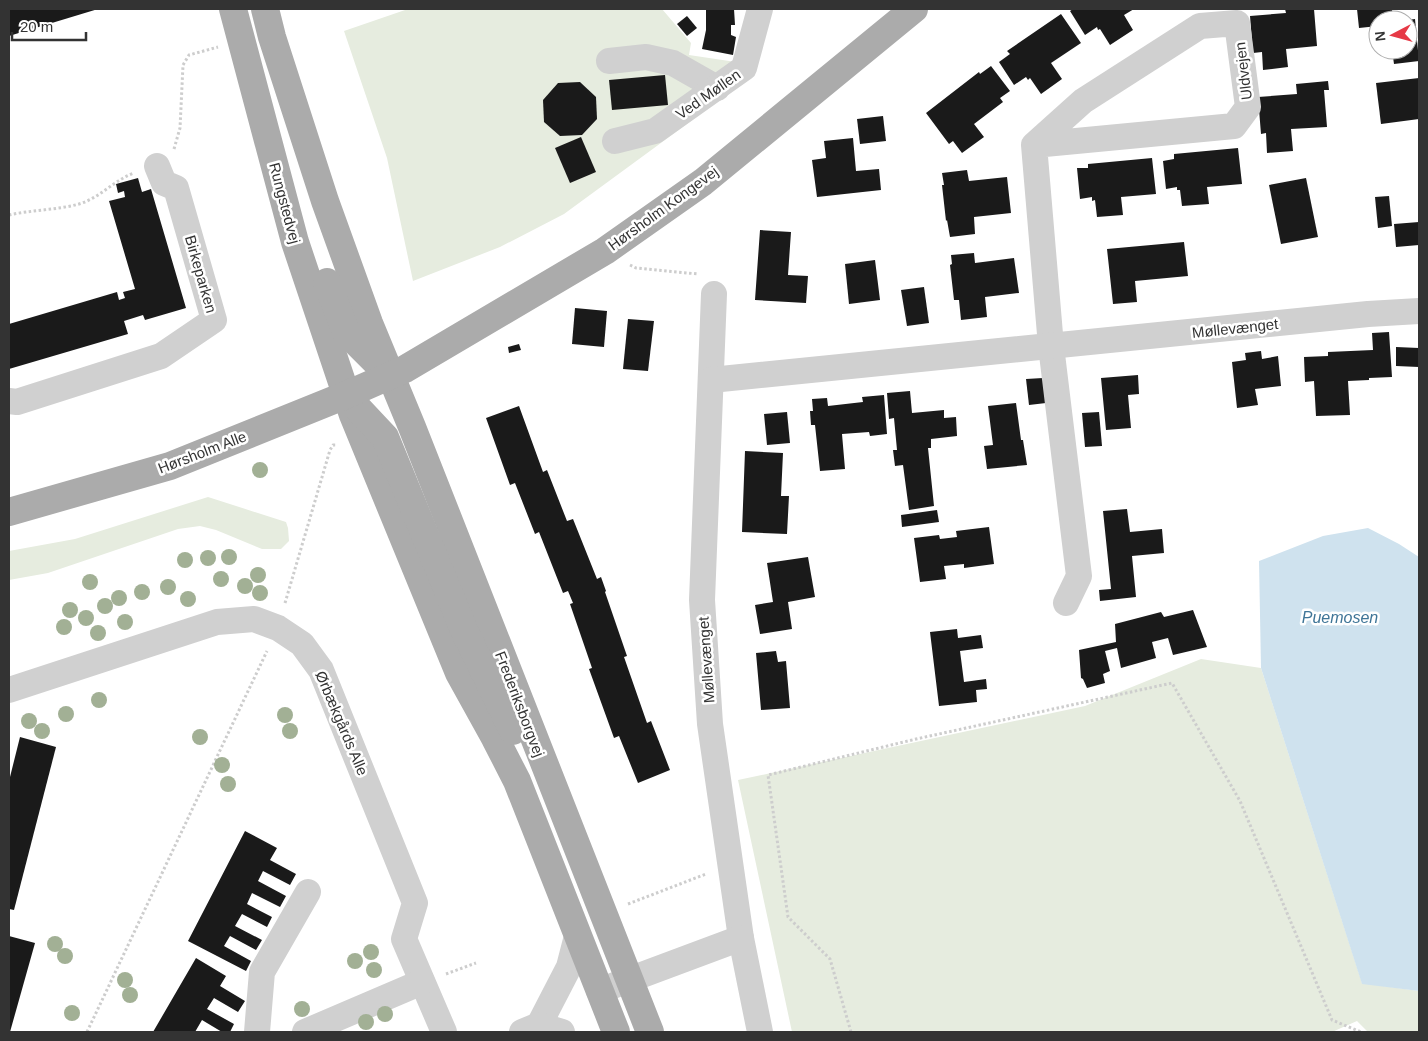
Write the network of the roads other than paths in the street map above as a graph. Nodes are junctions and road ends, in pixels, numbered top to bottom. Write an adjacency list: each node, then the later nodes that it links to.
1 (233, 9): 16 (main road, Rungstedvej)
2 (244, 9): 14 (main road)
3 (265, 9): 14 (main road)
4 (760, 9): 7 (street, Ved Møllen)
5 (914, 9): 14 (main road, Hørsholm Kongevej)
6 (609, 61): 7 (street)
7 (717, 88): 8 (street, Ved Møllen)
8 (614, 141)
9 (1034, 145): 9 (street, Uldvejen); 13 (street)
10 (157, 166): 17 (street, Birkeparken)
11 (714, 294): 15 (street, Møllevænget)
12 (1419, 311): 13 (street, Møllevænget)
13 (1051, 346): 15 (street, Møllevænget); 19 (street)
14 (390, 376): 16 (main road, Hørsholm Alle); 21 (main road, Frederiksborgvej)
15 (711, 380): 24 (street, Møllevænget)
16 (346, 395): 18 (main road, Hørsholm Alle); 21 (main road); 23 (main road)
17 (9, 401)
18 (9, 512)
19 (1066, 603)
20 (9, 690): 26 (street, Ørbækgårds Alle)
21 (545, 767): 25 (main road, Frederiksborgvej)
22 (308, 892): 29 (street)
23 (577, 936): 27 (main road); 28 (street)
24 (741, 938): 25 (street); 34 (street, Møllevænget)
25 (629, 980): 27 (street); 33 (main road, Frederiksborgvej)
26 (422, 982): 30 (street); 31 (street, Ørbækgårds Alle)
27 (599, 991): 32 (main road)
28 (541, 1030)
29 (257, 1032)
30 (305, 1032)
31 (444, 1032)
32 (616, 1032)
33 (650, 1032)
34 (760, 1032)

